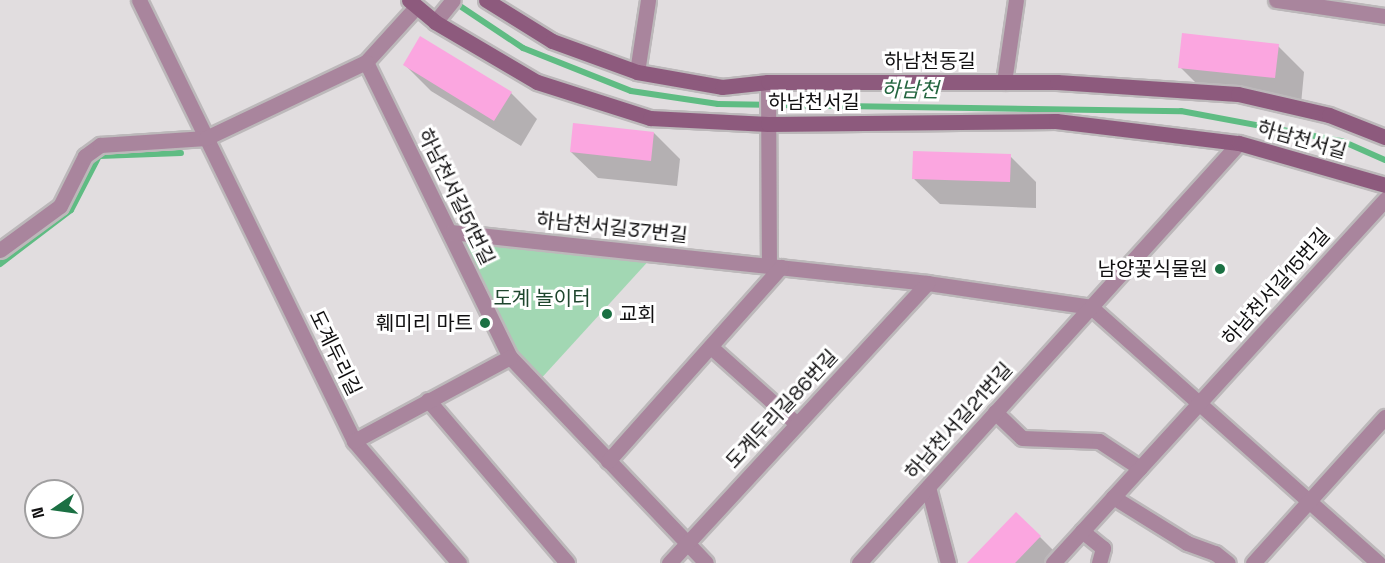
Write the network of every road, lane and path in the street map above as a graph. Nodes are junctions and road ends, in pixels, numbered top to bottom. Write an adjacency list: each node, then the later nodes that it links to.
1 (139, 0): 15 (street, 도계두리길)
2 (486, 0): 10 (street, 하남천동길)
3 (648, 0): 10 (street)
4 (1016, 0): 11 (street)
5 (1276, 0): 8 (street)
6 (413, 3): 7 (street, 하남천서길); 9 (street)
7 (444, 11): 13 (street, 하남천서길)
8 (1385, 16)
9 (366, 62): 15 (street); 19 (street, 하남천서길51번길)
10 (637, 72): 12 (street, 하남천동길)
11 (1004, 82): 12 (street, 하남천동길); 14 (street, 하남천동길)
12 (767, 86): 13 (street)
13 (768, 120): 16 (street, 하남천서길); 21 (street)
14 (1385, 137)
15 (206, 138): 20 (street); 31 (street, 도계두리길)
16 (1239, 143): 17 (street, 하남천서길); 23 (street, 하남천서길21번길)
17 (1385, 185)
18 (1385, 199): 27 (street, 하남천서길15번길)
19 (451, 232): 21 (street, 하남천서길37번길); 25 (street, 하남천서길51번길)
20 (0, 250)
21 (775, 267): 22 (street); 24 (street)
22 (927, 283): 23 (street); 30 (street, 도계두리길86번길)
23 (1090, 307): 27 (street); 28 (street, 하남천서길21번길)
24 (712, 348): 30 (street); 32 (street)
25 (510, 357): 26 (street); 32 (street, 하남천서길51번길)
26 (428, 400): 31 (street); 40 (street)
27 (1199, 403): 33 (street, 하남천서길15번길); 36 (street)
28 (995, 412): 33 (street); 34 (street, 하남천서길21번길)
29 (1385, 417): 36 (street)
30 (797, 424): 38 (street, 도계두리길86번길)
31 (354, 441): 39 (street, 도계두리길)
32 (608, 461): 38 (street, 하남천서길51번길)
33 (1140, 468): 35 (street, 하남천서길15번길)
34 (928, 487): 43 (street, 하남천서길21번길); 44 (street)
35 (1113, 497): 37 (street, 하남천서길15번길); 47 (street)
36 (1309, 501): 48 (street); 49 (street)
37 (1082, 531): 45 (street, 하남천서길15번길); 46 (street)
38 (686, 544): 41 (street, 도계두리길86번길); 42 (street, 하남천서길51번길)
39 (459, 563)
40 (567, 563)
41 (669, 563)
42 (706, 563)
43 (859, 563)
44 (948, 563)
45 (1053, 563)
46 (1099, 563)
47 (1228, 563)
48 (1253, 563)
49 (1378, 563)

